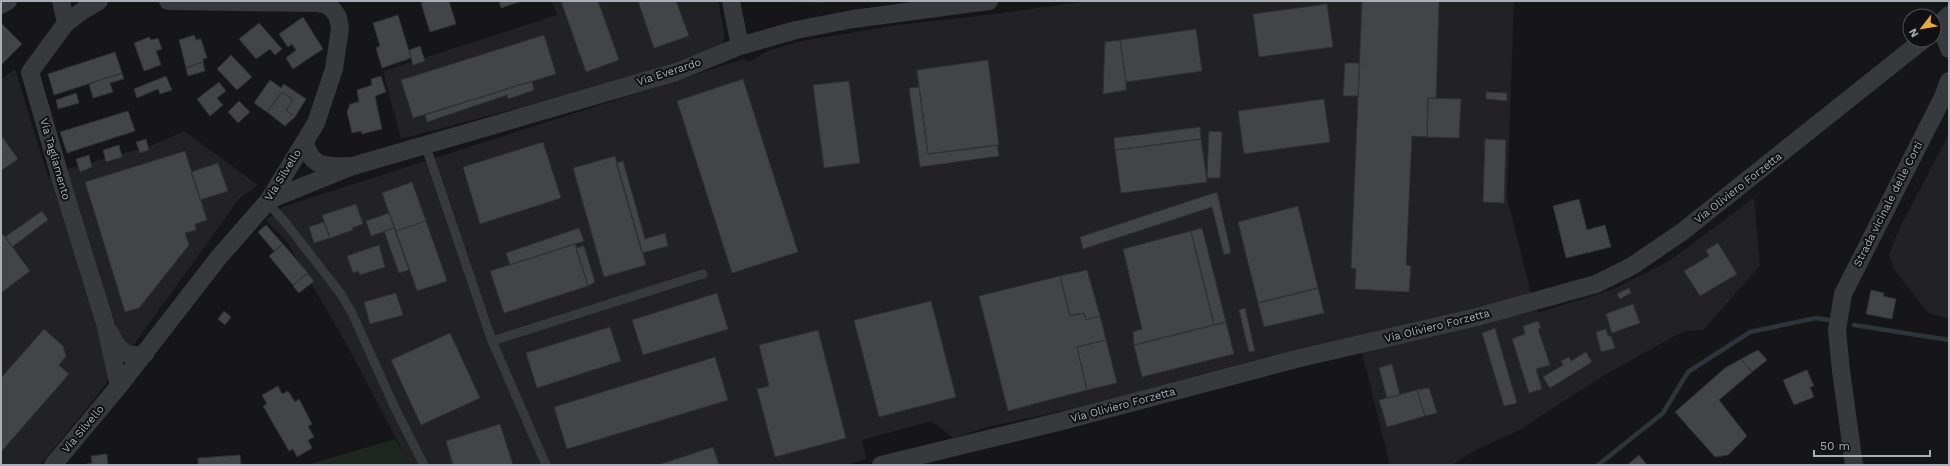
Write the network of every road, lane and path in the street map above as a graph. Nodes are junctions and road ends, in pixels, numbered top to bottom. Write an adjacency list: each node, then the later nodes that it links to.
1 (8, 1): 8 (street)
2 (61, 1): 9 (street)
3 (99, 1): 9 (street, Via Tagliamento)
4 (168, 1): 7 (street, Via Silvello)
5 (731, 1): 11 (street)
6 (989, 1): 11 (street, Via Everardo)
7 (251, 2): 15 (street, Via Silvello)
8 (1, 5)
9 (66, 23): 20 (street, Via Tagliamento)
10 (1942, 28): 13 (street)
11 (740, 46): 16 (street, Via Everardo)
12 (1913, 48): 27 (street, Via Oliviero Forzetta)
13 (1949, 49)
14 (1949, 81): 28 (street, Strada vicinale delle Corti)
15 (305, 141): 17 (street, Via Everardo); 18 (street, Via Silvello)
16 (425, 144): 17 (street, Via Everardo); 21 (lane)
17 (353, 166): 18 (street, Via Everardo)
18 (268, 201): 22 (street, Via Silvello); 25 (lane)
19 (703, 274): 21 (lane)
20 (105, 323): 22 (street, Via Tagliamento); 23 (street, Via Tagliamento)
21 (492, 341): 26 (lane)
22 (145, 354): 23 (street, Via Silvello)
23 (119, 386): 24 (street, Via Silvello)
24 (52, 465)
25 (424, 465)
26 (546, 465)
27 (881, 465)
28 (1854, 465)

